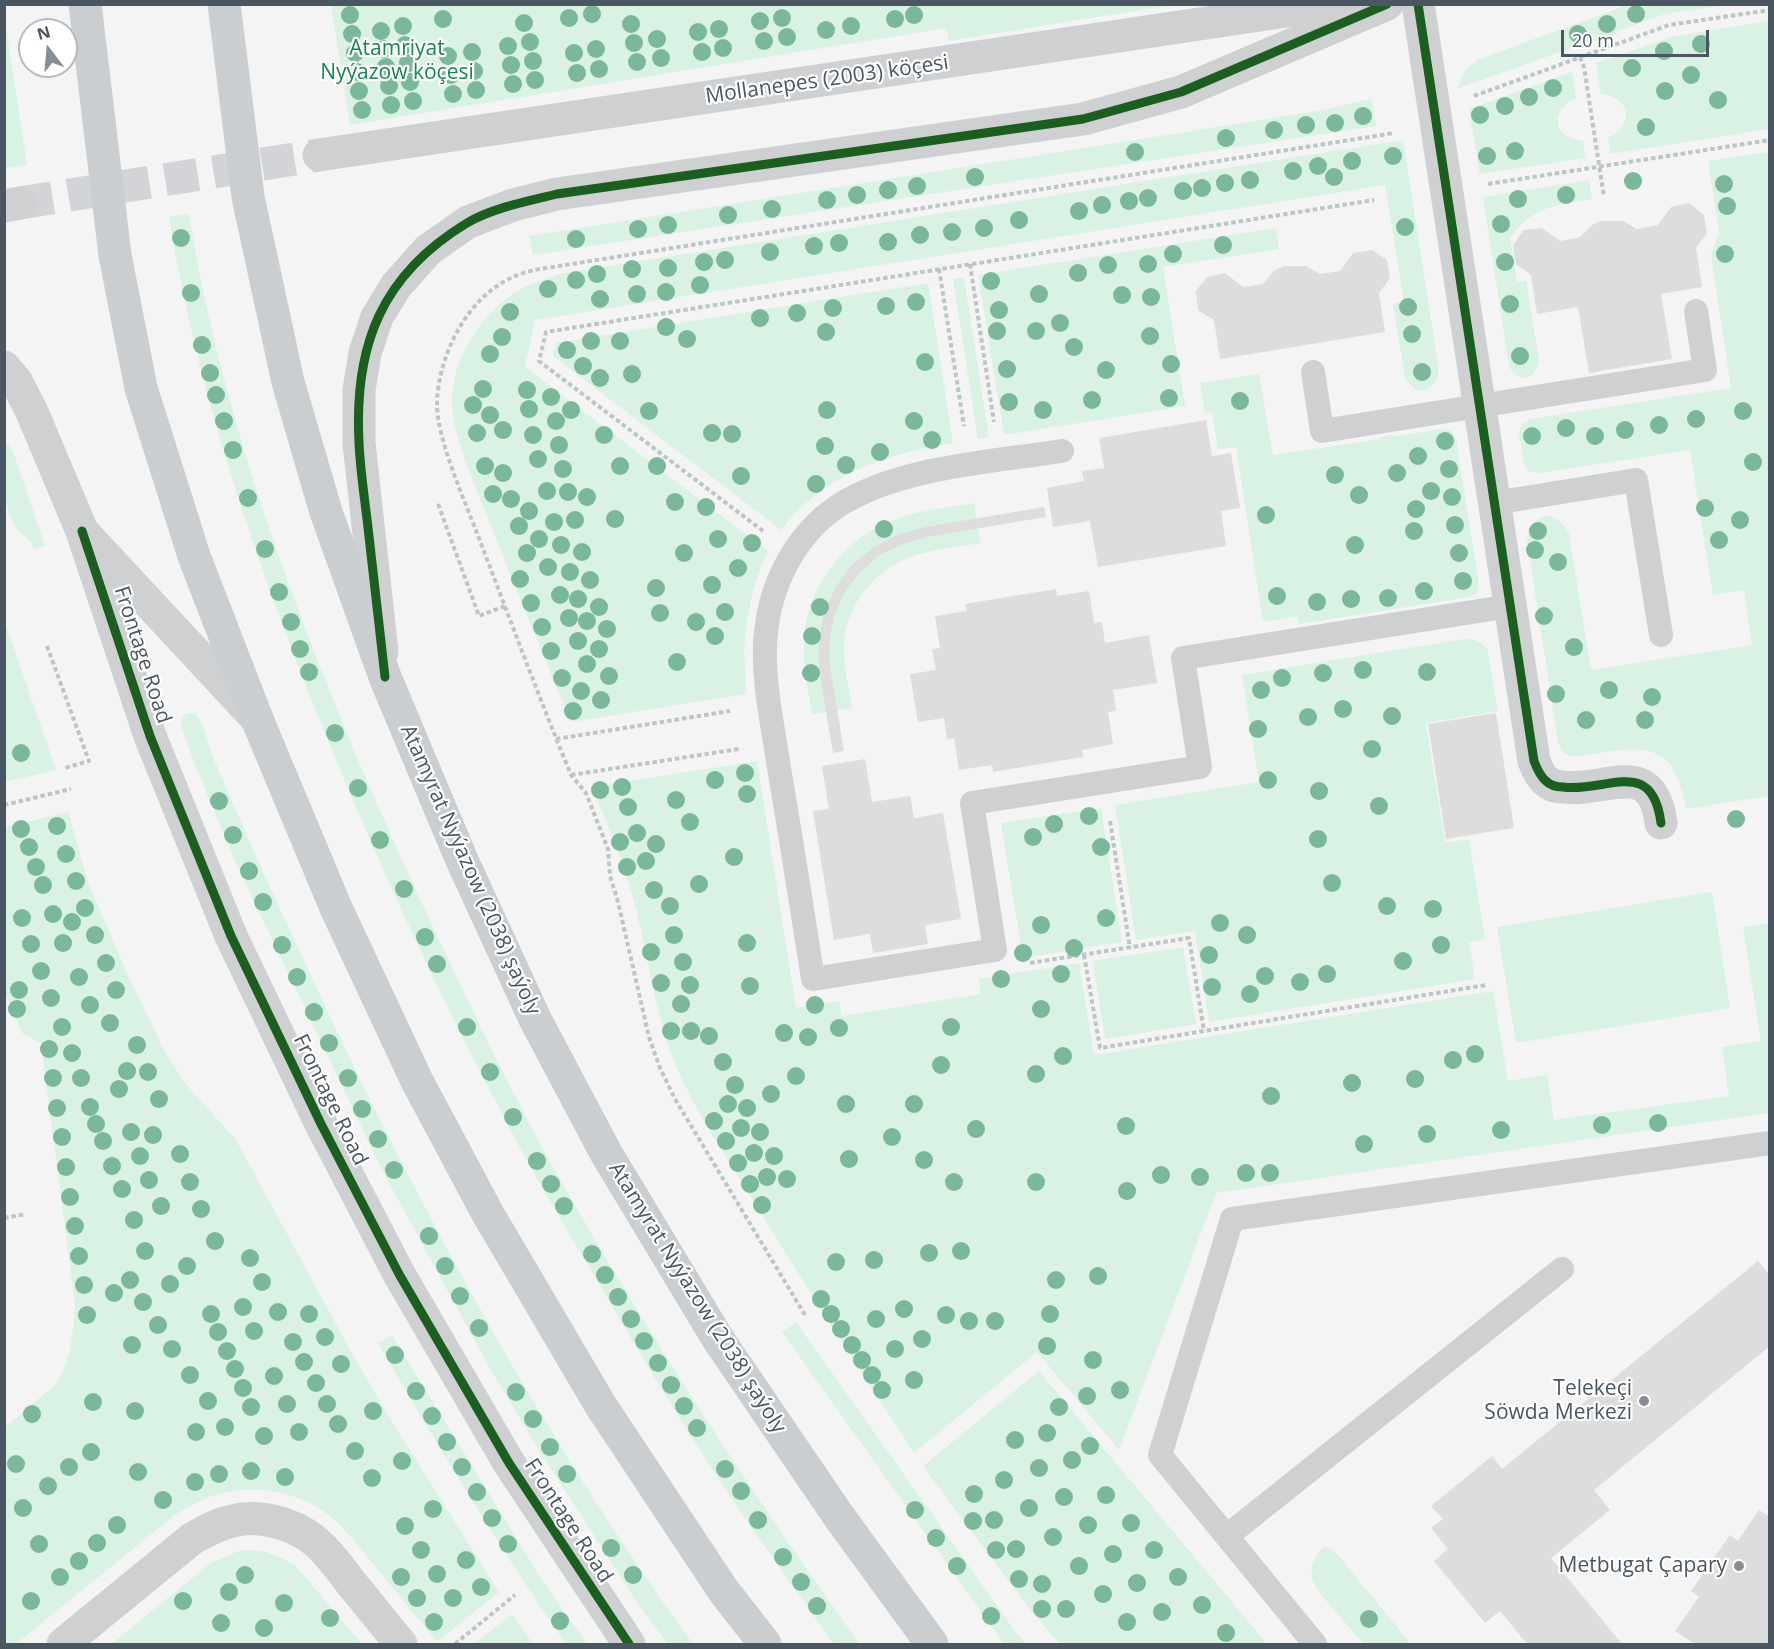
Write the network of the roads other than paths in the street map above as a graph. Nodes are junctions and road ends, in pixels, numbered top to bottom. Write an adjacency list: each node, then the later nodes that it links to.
1 (85, 4): 17 (main road)
2 (224, 4): 16 (main road, Atamyrat Nyýazow (2038) şaýoly)
3 (1334, 4): 6 (street, Mollanepes (2003) köçesi)
4 (1387, 4): 16 (street)
5 (1418, 4): 10 (street)
6 (319, 155)
7 (1696, 311): 10 (lane)
8 (4, 367): 13 (street, Frontage Road)
9 (1313, 372): 10 (lane)
10 (1480, 406): 12 (street)
11 (1062, 451): 14 (lane)
12 (1494, 502): 14 (street); 15 (lane)
13 (82, 531): 17 (street); 24 (street, Frontage Road)
14 (1510, 606): 18 (street)
15 (1660, 635)
16 (385, 677): 26 (main road, Atamyrat Nyýazow (2038) şaýoly)
17 (257, 718): 25 (main road)
18 (1661, 823)
19 (1770, 1143): 21 (lane)
20 (1562, 1269): 21 (lane)
21 (1227, 1536): 27 (lane)
22 (63, 1644): 23 (street)
23 (401, 1644)
24 (629, 1644)
25 (765, 1644)
26 (932, 1644)
27 (1315, 1644)

